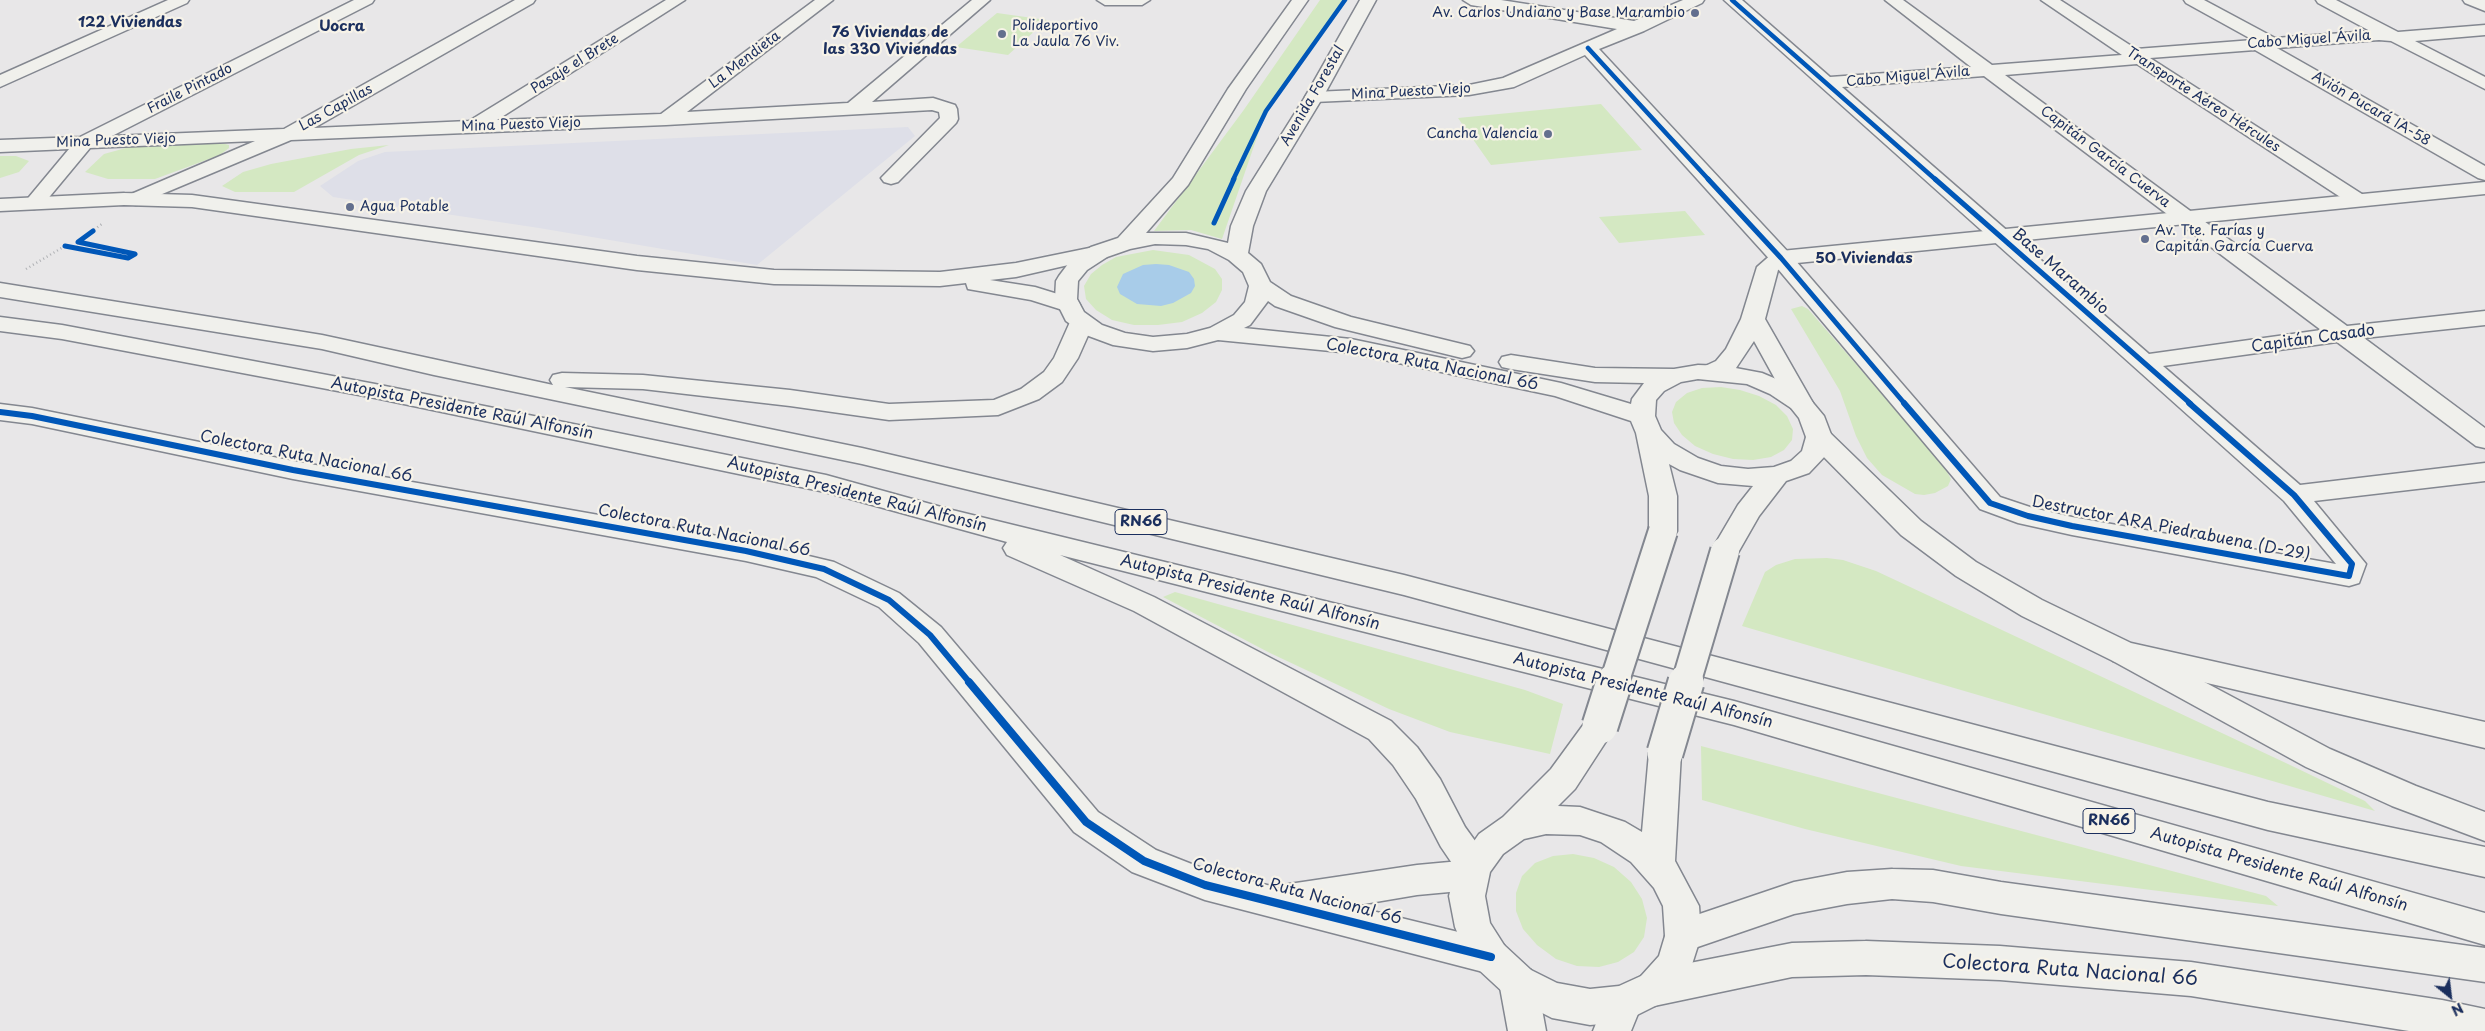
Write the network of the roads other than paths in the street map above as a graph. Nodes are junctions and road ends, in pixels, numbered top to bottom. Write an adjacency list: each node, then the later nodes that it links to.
1 (156, 0): 18 (main road)
2 (366, 0): 36 (main road, Fraile Pintado)
3 (527, 0): 35 (main road, Las Capillas)
4 (678, 0): 34 (main road, Pasaje el Brete)
5 (825, 0): 33 (main road, La Mendieta)
6 (982, 0): 32 (main road)
7 (1105, 0): 8 (main road)
8 (1142, 0)
9 (1300, 0): 47 (main road)
10 (1368, 0): 31 (main road, Avenida Forestal)
11 (1471, 0): 19 (main road)
12 (1696, 0): 19 (main road, Mina Puesto Viejo)
13 (1732, 0): 29 (main road, Base Marambio)
14 (1893, 0): 26 (main road, Capitán García Cuerva)
15 (2048, 0): 24 (main road, Transporte Aéreo Hércules)
16 (2192, 0): 22 (main road, Avión Pucará IA-58)
17 (2324, 0): 21 (main road)
18 (178, 2): 27 (main road)
19 (1638, 27): 23 (main road, Mina Puesto Viejo)
20 (2485, 30): 21 (main road, Cabo Miguel Ávila)
21 (2396, 37): 22 (main road, Cabo Miguel Ávila); 30 (main road)
22 (2264, 44): 24 (main road, Cabo Miguel Ávila); 38 (main road, Avión Pucará IA-58)
23 (1588, 48): 31 (main road, Mina Puesto Viejo); 50 (main road)
24 (2136, 57): 26 (main road, Cabo Miguel Ávila); 42 (main road, Transporte Aéreo Hércules)
25 (0, 69): 27 (main road)
26 (1988, 70): 29 (main road, Cabo Miguel Ávila); 45 (main road, Capitán García Cuerva)
27 (20, 73): 28 (main road)
28 (0, 82)
29 (1825, 83): 46 (main road, Base Marambio)
30 (2485, 84)
31 (1314, 97): 49 (main road, Avenida Forestal)
32 (855, 107): 33 (main road, Mina Puesto Viejo); 39 (main road, Mina Puesto Viejo)
33 (666, 119): 34 (main road, Mina Puesto Viejo)
34 (473, 127): 35 (main road, Mina Puesto Viejo)
35 (289, 134): 36 (main road, Mina Puesto Viejo); 41 (main road, Las Capillas)
36 (85, 142): 37 (main road, Mina Puesto Viejo); 43 (main road, Fraile Pintado)
37 (0, 146)
38 (2485, 174)
39 (891, 178)
40 (2485, 188): 42 (main road)
41 (136, 199): 43 (main road); 51 (main road)
42 (2358, 200): 45 (main road)
43 (34, 203): 44 (main road)
44 (0, 205)
45 (2184, 217): 46 (main road); 59 (main road, Capitán García Cuerva)
46 (1996, 235): 50 (main road); 60 (main road, Base Marambio)
47 (1126, 242): 48 (main road); 49 (main road)
48 (1099, 252): 51 (main road); 54 (main road)
49 (1237, 255): 52 (main road)
50 (1781, 258): 56 (main road); 73 (main road, Destructor ARA Piedrabuena (D-29))
51 (940, 279): 54 (main road)
52 (1260, 286): 58 (main road); 62 (main road, Colectora Ruta Nacional 66)
53 (0, 290): 63 (main road, RN66)
54 (1076, 313): 58 (main road); 63 (main road)
55 (2485, 318): 59 (main road, Capitán Casado)
56 (1753, 319): 61 (main road); 64 (main road)
57 (0, 324): 72 (main road, Autopista Presidente Raúl Alfonsín / RN66)
58 (1218, 333): 66 (main road, Colectora Ruta Nacional 66)
59 (2341, 334): 60 (main road, Capitán Casado); 68 (main road, Capitán García Cuerva)
60 (2142, 362): 71 (main road, Base Marambio)
61 (1712, 372): 62 (main road); 64 (main road)
62 (1674, 376): 66 (main road)
63 (483, 377): 78 (main road, RN66)
64 (1800, 403): 67 (main road)
65 (0, 412): 81 (main road, Colectora Ruta Nacional 66)
66 (1645, 424): 70 (main road); 76 (main road, bridge)
67 (1819, 437): 70 (main road); 74 (main road)
68 (2485, 440)
69 (2485, 472): 71 (main road)
70 (1777, 475): 79 (main road, bridge)
71 (2294, 495): 73 (main road, Base Marambio)
72 (952, 518): 80 (main road); 82 (main road, Autopista Presidente Raúl Alfonsín / RN66)
73 (2348, 576)
74 (2124, 653): 75 (main road); 77 (main road)
75 (2485, 735)
76 (1515, 827): 79 (main road); 80 (main road)
77 (2485, 827)
78 (2485, 862)
79 (1657, 866): 83 (main road)
80 (1472, 871): 81 (main road); 84 (main road)
81 (1277, 902): 84 (main road, Colectora Ruta Nacional 66)
82 (2485, 929)
83 (1683, 936): 85 (main road); 87 (main road)
84 (1491, 957): 86 (main road, Colectora Ruta Nacional 66)
85 (2485, 965)
86 (1518, 982): 87 (main road, Colectora Ruta Nacional 66); 89 (main road)
87 (1630, 1007): 88 (main road, Colectora Ruta Nacional 66)
88 (2485, 1027)
89 (1527, 1031)

